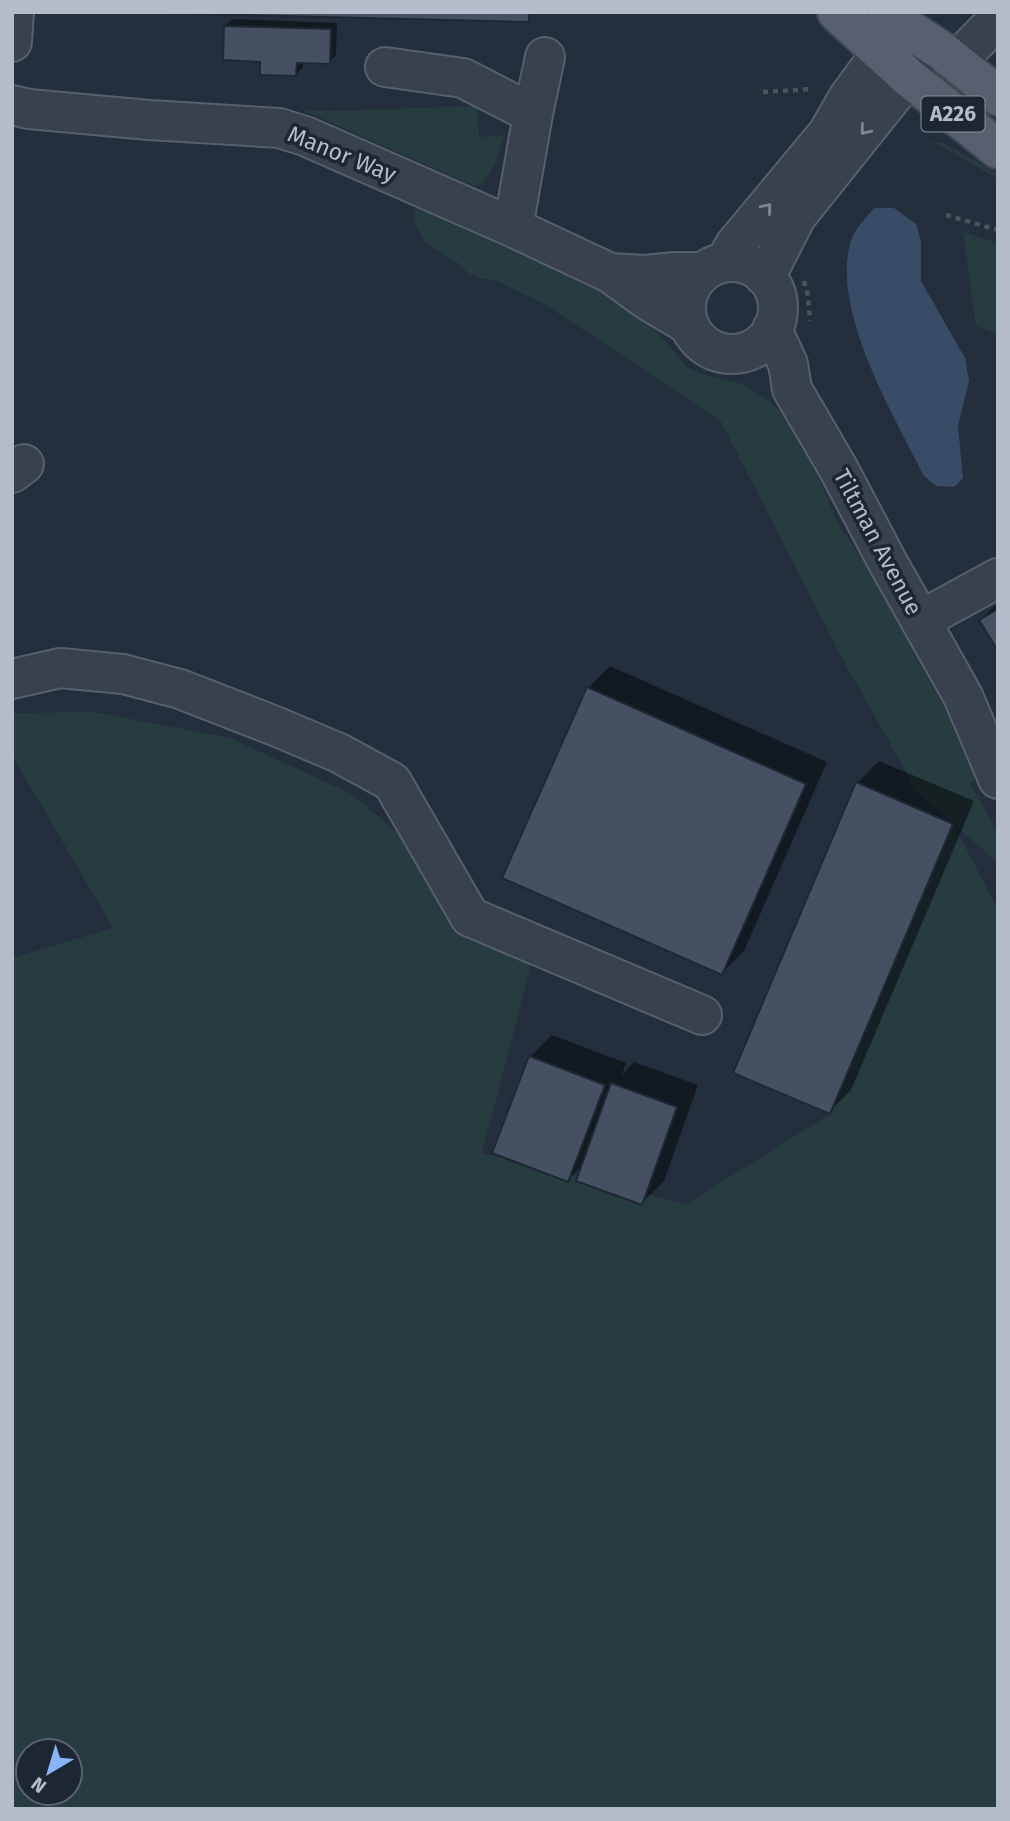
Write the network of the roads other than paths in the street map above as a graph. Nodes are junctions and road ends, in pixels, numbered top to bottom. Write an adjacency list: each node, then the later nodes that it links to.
1 (14, 12): 5 (street)
2 (836, 12): 6 (main road, A226)
3 (864, 12): 6 (street)
4 (998, 19): 8 (street)
5 (12, 43)
6 (898, 44): 8 (main road); 13 (main road, A226); 15 (street, one-way to 6); 17 (street, one-way to 17)
7 (545, 57): 12 (street)
8 (957, 62): 10 (main road); 13 (main road)
9 (385, 67): 12 (street)
10 (998, 96)
11 (12, 105): 14 (street, Manor Way)
12 (533, 114): 14 (street)
13 (998, 149)
14 (510, 226): 16 (street, Manor Way)
15 (714, 267): 16 (street, Manor Way); 17 (street); 18 (street)
16 (610, 273): 18 (street, Manor Way)
17 (764, 276): 19 (street)
18 (689, 325): 19 (street)
19 (759, 340): 21 (street, Tiltman Avenue)
20 (998, 578): 21 (street)
21 (921, 620): 23 (street, Tiltman Avenue)
22 (12, 679): 26 (street)
23 (963, 696): 24 (street, Tiltman Avenue); 25 (street, Tiltman Avenue)
24 (998, 729)
25 (998, 779)
26 (702, 1015)

